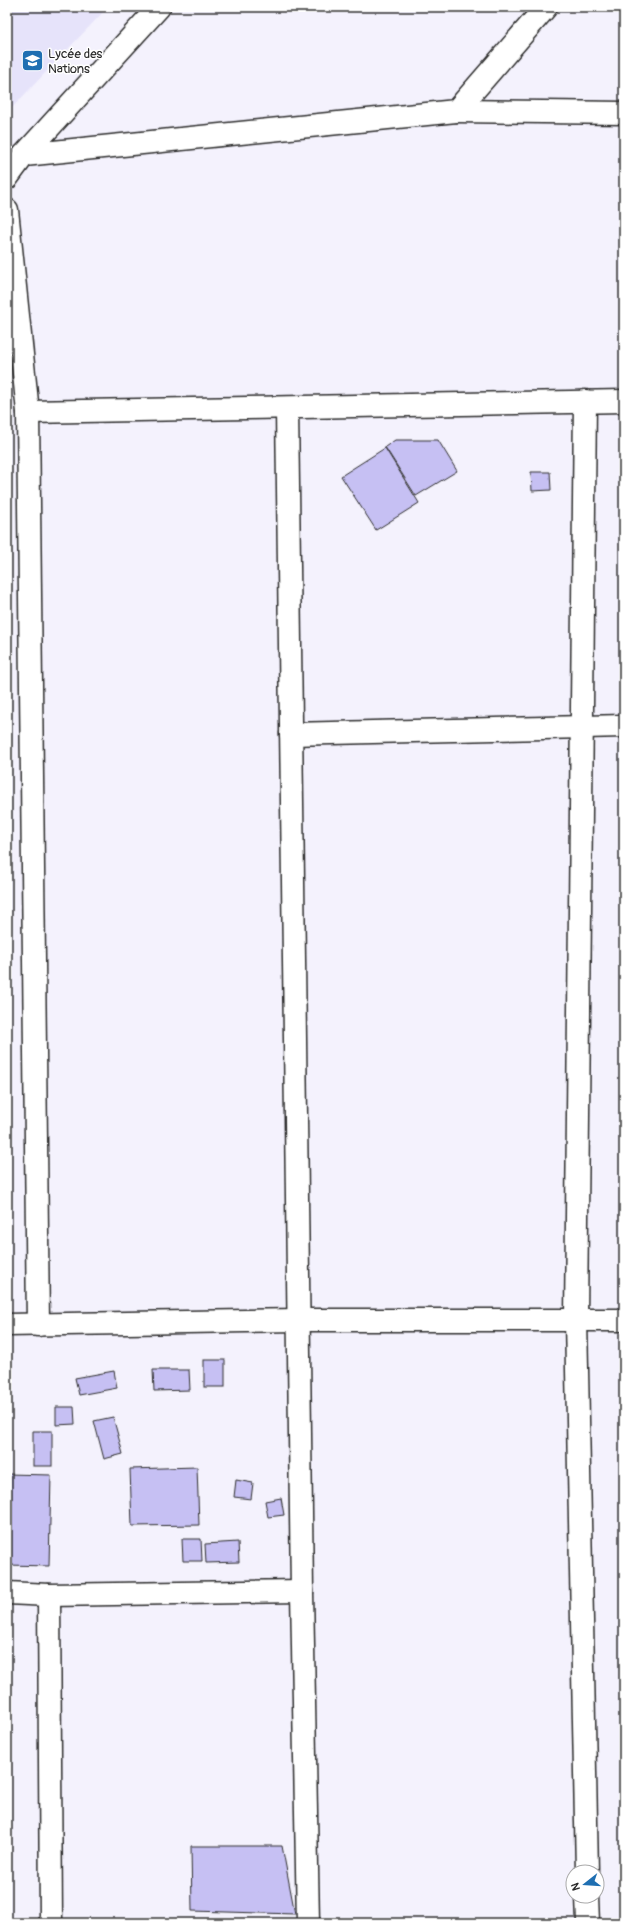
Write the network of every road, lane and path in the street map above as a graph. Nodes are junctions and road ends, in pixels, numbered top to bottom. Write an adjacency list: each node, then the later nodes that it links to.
1 (158, 7): 5 (street)
2 (546, 7): 3 (street)
3 (456, 111): 4 (street); 5 (street)
4 (624, 113)
5 (24, 155): 6 (street)
6 (7, 178)
7 (7, 210): 11 (street)
8 (585, 401): 9 (street); 10 (street); 13 (street)
9 (624, 401)
10 (287, 408): 11 (street); 14 (street)
11 (28, 412): 19 (street)
12 (624, 726): 13 (street)
13 (582, 727): 14 (street); 15 (street)
14 (291, 734): 16 (street)
15 (576, 1319): 16 (street); 17 (street); 23 (street)
16 (299, 1320): 19 (street); 20 (street)
17 (624, 1320)
18 (7, 1325): 19 (street)
19 (38, 1325)
20 (302, 1591): 22 (street); 26 (street)
21 (7, 1593): 22 (street)
22 (49, 1594): 25 (street)
23 (587, 1864)
24 (587, 1904): 27 (street)
25 (51, 1923)
26 (308, 1923)
27 (588, 1923)

